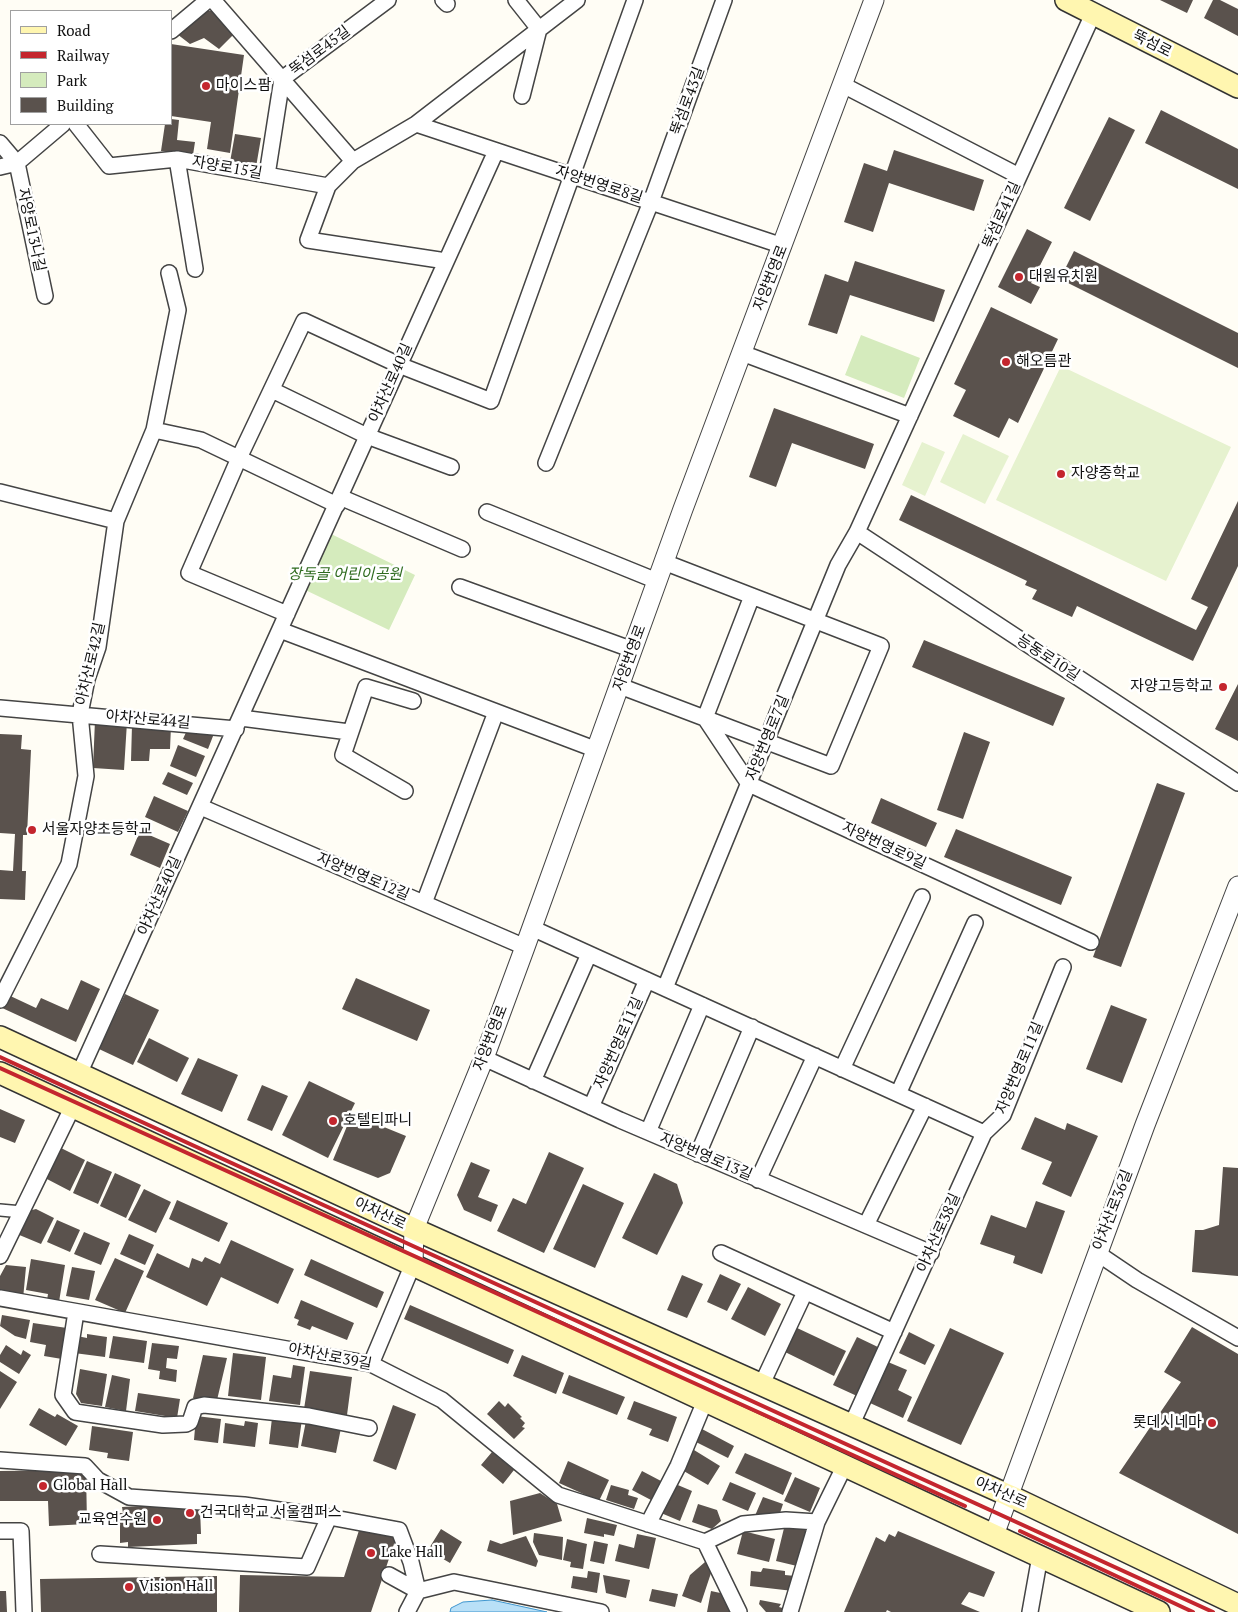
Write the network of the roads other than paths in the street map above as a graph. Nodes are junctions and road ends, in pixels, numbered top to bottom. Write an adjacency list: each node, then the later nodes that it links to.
1 (208, 0): 12 (street)
2 (213, 0): 13 (street)
3 (388, 0): 13 (street, 뚝섬로45길)
4 (516, 0): 11 (street)
5 (576, 0): 11 (street)
6 (635, 0): 27 (street)
7 (724, 0): 30 (street, 뚝섬로43길)
8 (874, 0): 14 (street, 자양번영로)
9 (1066, 0): 10 (main road, 뚝섬로)
10 (1093, 14): 15 (main road, 뚝섬로); 28 (street, 뚝섬로41길)
11 (539, 29): 16 (street); 17 (street)
12 (172, 30)
13 (282, 79): 23 (street); 26 (street, 뚝섬로45길)
14 (843, 85): 28 (street); 31 (street, 자양번영로)
15 (1238, 87)
16 (522, 96)
17 (416, 124): 21 (street, 자양번영로8길); 23 (street)
18 (62, 125): 24 (street)
19 (77, 125): 22 (street)
20 (0, 143): 24 (street, 자양로13나길)
21 (496, 151): 27 (street, 자양번영로8길); 32 (street, 아차산로40길)
22 (176, 159): 26 (street, 자양로15길); 33 (street, 자양로15길)
23 (353, 161): 29 (street)
24 (17, 163): 25 (street); 35 (street, 자양로13나길)
25 (0, 167)
26 (267, 175): 29 (street, 자양로15길)
27 (571, 176): 30 (street, 자양번영로8길); 37 (street)
28 (1019, 176): 39 (street, 뚝섬로41길)
29 (328, 186): 32 (street)
30 (651, 202): 31 (street, 자양번영로8길); 43 (street, 뚝섬로43길)
31 (783, 246): 36 (street, 자양번영로)
32 (446, 261): 37 (street, 아차산로40길)
33 (195, 269)
34 (169, 273): 40 (street, 아차산로42길)
35 (45, 296)
36 (742, 353): 39 (street); 51 (street, 자양번영로)
37 (399, 365): 38 (street); 41 (street, 아차산로40길)
38 (272, 390): 41 (street); 42 (street)
39 (910, 416): 49 (street, 뚝섬로41길)
40 (154, 430): 42 (street); 48 (street, 아차산로42길)
41 (367, 436): 44 (street); 46 (street, 아차산로40길)
42 (239, 458): 46 (street); 55 (street)
43 (546, 463)
44 (452, 467)
45 (0, 492): 48 (street)
46 (338, 501): 50 (street); 55 (street, 아차산로40길)
47 (487, 512): 52 (street)
48 (116, 521): 63 (street, 아차산로42길)
49 (857, 532): 56 (street, 자양번영로7길); 69 (street, 능동로10길)
50 (462, 549)
51 (664, 562): 52 (street, 자양번영로); 54 (street)
52 (657, 581): 58 (street, 자양번영로)
53 (460, 587): 58 (street)
54 (752, 596): 56 (street); 64 (street)
55 (287, 614): 57 (street, 아차산로40길)
56 (816, 621): 67 (street, 자양번영로7길); 67 (street)
57 (280, 630): 62 (street); 65 (street, 아차산로40길)
58 (633, 650): 59 (street, 자양번영로)
59 (620, 686): 64 (street); 68 (street, 자양번영로)
60 (413, 702): 66 (street)
61 (0, 708): 63 (street, 아차산로44길)
62 (496, 712): 68 (street); 76 (street)
63 (80, 714): 65 (street, 아차산로44길); 85 (street, 아차산로42길)
64 (705, 718): 67 (street); 70 (street)
65 (238, 723): 66 (street); 72 (street, 아차산로40길)
66 (349, 732): 71 (street)
67 (766, 741): 70 (street, 자양번영로7길)
68 (596, 750): 78 (street, 자양번영로)
69 (1238, 783)
70 (749, 784): 73 (street, 자양번영로7길); 79 (street, 자양번영로9길)
71 (405, 791)
72 (201, 807): 76 (street, 자양번영로12길); 93 (street, 아차산로40길)
73 (720, 856): 84 (street, 자양번영로11길)
74 (1238, 886): 109 (street, 아차산로36길)
75 (922, 897): 91 (street)
76 (424, 903): 80 (street, 자양번영로12길)
77 (975, 923): 95 (street)
78 (532, 928): 80 (street, 자양번영로); 81 (street, 자양번영로11길)
79 (1091, 942)
80 (525, 947): 90 (street, 자양번영로)
81 (589, 954): 83 (street, 자양번영로11길); 94 (street)
82 (1063, 967): 100 (street, 자양번영로11길)
83 (647, 980): 84 (street, 자양번영로11길); 98 (street, 자양번영로11길)
84 (665, 988): 86 (street, 자양번영로11길)
85 (0, 1000)
86 (702, 1005): 87 (street, 자양번영로11길); 99 (street)
87 (752, 1028): 89 (street, 자양번영로11길); 101 (street)
88 (0, 1037): 93 (main road, 아차산로)
89 (815, 1056): 91 (street, 자양번영로11길); 102 (street)
90 (484, 1058): 94 (street, 자양번영로13길); 106 (street, 자양번영로)
91 (842, 1068): 95 (street, 자양번영로11길)
92 (0, 1073): 96 (main road)
93 (80, 1074): 106 (main road, 아차산로)
94 (533, 1081): 98 (street, 자양번영로13길)
95 (898, 1094): 97 (street, 자양번영로11길)
96 (73, 1106): 104 (street); 111 (main road)
97 (925, 1106): 100 (street, 자양번영로11길); 105 (street)
98 (591, 1107): 99 (street, 자양번영로13길)
99 (648, 1132): 101 (street, 자양번영로13길)
100 (984, 1133): 108 (street, 아차산로38길)
101 (698, 1154): 102 (street, 자양번영로13길)
102 (758, 1180): 105 (street, 자양번영로13길)
103 (0, 1210): 104 (street)
104 (22, 1212): 110 (street)
105 (866, 1225): 108 (street, 자양번영로13길)
106 (414, 1229): 111 (street); 118 (main road, 아차산로)
107 (721, 1253): 112 (street)
108 (931, 1253): 115 (street, 아차산로38길)
109 (1097, 1253): 116 (street); 124 (street, 아차산로36길)
110 (0, 1256)
111 (413, 1264): 117 (street); 119 (main road)
112 (805, 1292): 115 (street); 118 (street)
113 (0, 1298): 114 (street, 아차산로39길)
114 (76, 1312): 117 (street, 아차산로39길); 121 (street)
115 (894, 1332): 120 (street, 아차산로38길)
116 (1238, 1338)
117 (371, 1364): 127 (street, 아차산로39길)
118 (761, 1386): 120 (main road, 아차산로)
119 (705, 1401): 123 (main road); 127 (street)
120 (851, 1426): 124 (main road, 아차산로)
121 (369, 1428)
122 (0, 1460): 125 (street)
123 (844, 1467): 126 (street); 129 (main road)
124 (1010, 1496): 129 (street, 아차산로36길); 135 (main road, 아차산로)
125 (329, 1517): 131 (street); 134 (street)
126 (817, 1522): 130 (street); 140 (street)
127 (648, 1524): 130 (street, 아차산로39길)
128 (0, 1531): 136 (street)
129 (994, 1535): 132 (main road)
130 (705, 1542): 139 (street)
131 (100, 1554)
132 (1040, 1556): 141 (street); 142 (main road)
133 (389, 1575): 134 (street)
134 (418, 1591): 137 (street); 138 (street)
135 (1238, 1605)
136 (24, 1612)
137 (407, 1612)
138 (601, 1612)
139 (739, 1612)
140 (790, 1612)
141 (1030, 1612)
142 (1159, 1612)

